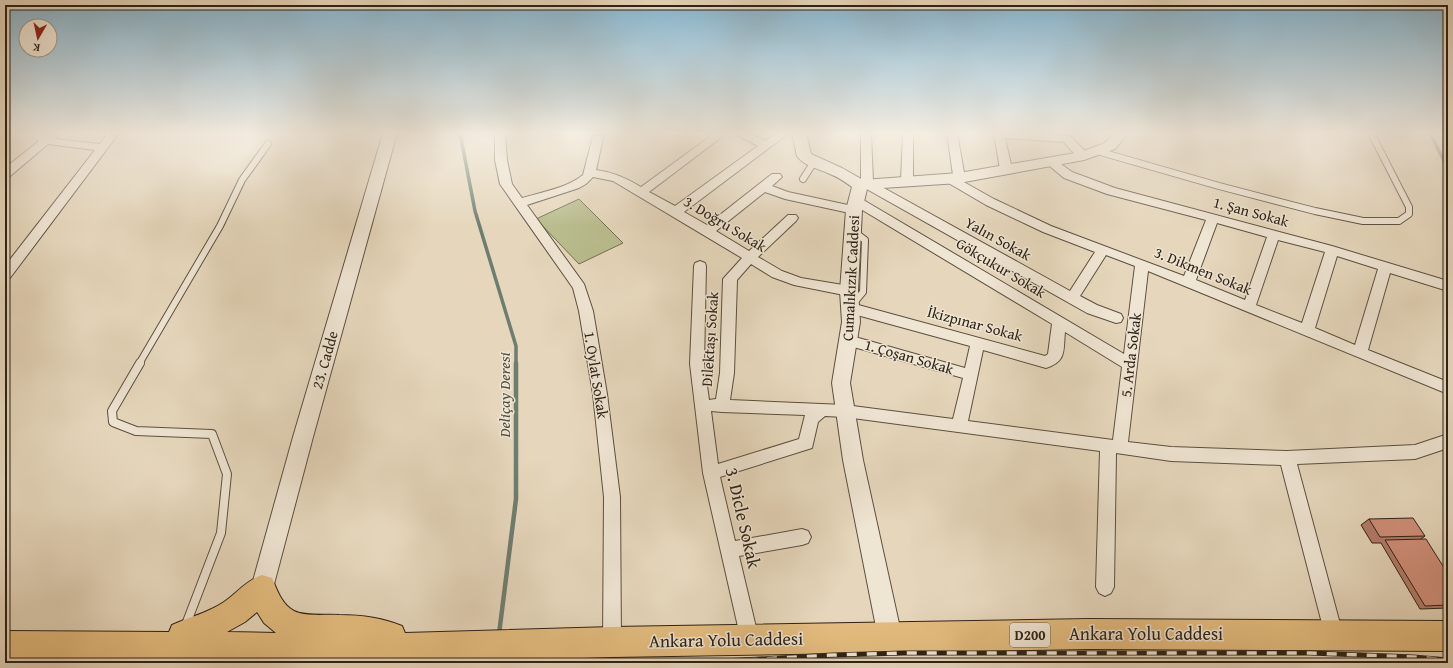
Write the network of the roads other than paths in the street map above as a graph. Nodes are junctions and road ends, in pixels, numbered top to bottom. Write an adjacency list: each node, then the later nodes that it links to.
1 (17, 164): 21 (street)
2 (90, 164): 41 (street)
3 (253, 164): 70 (lane)
4 (381, 164): 68 (street, 23. Cadde)
5 (502, 164): 29 (street, 1. Oylat Sokak)
6 (591, 164): 20 (street)
7 (679, 164): 27 (street)
8 (741, 164): 30 (street)
9 (813, 164): 24 (lane)
10 (820, 164): 28 (street)
11 (862, 164): 28 (street)
12 (907, 164): 25 (street)
13 (953, 164): 23 (street)
14 (1005, 164): 19 (street)
15 (1033, 164): 19 (street)
16 (1054, 164): 32 (street, 1. Şan Sokak)
17 (1130, 164): 18 (lane)
18 (1387, 164)
19 (1006, 169): 23 (street)
20 (589, 173): 27 (street, 3. Doğru Sokak); 29 (street)
21 (5, 174)
22 (776, 177): 26 (street)
23 (954, 178): 25 (street); 35 (street, 3. Dikmen Sokak)
24 (804, 180)
25 (907, 181): 28 (street)
26 (764, 186): 28 (street); 33 (street)
27 (641, 192): 30 (street, 3. Doğru Sokak)
28 (859, 195): 44 (street, Yalın Sokak); 45 (street, Cumalıkızık Caddesi); 48 (street, Gökçukur Sokak)
29 (519, 203): 75 (street, 1. Oylat Sokak)
30 (676, 212): 33 (street, 3. Doğru Sokak)
31 (792, 218): 37 (street, Dilektaşı Sokak)
32 (1213, 219): 34 (street, 1. Şan Sokak); 42 (street)
33 (708, 232): 37 (street, 3. Doğru Sokak)
34 (1274, 234): 36 (street, 1. Şan Sokak); 46 (street)
35 (1103, 250): 38 (street, 3. Dikmen Sokak); 44 (street)
36 (1332, 250): 40 (street, 1. Şan Sokak); 49 (street)
37 (750, 257): 45 (street, 3. Doğru Sokak); 57 (street, Dilektaşı Sokak)
38 (1142, 264): 42 (street, 3. Dikmen Sokak); 53 (street, 5. Arda Sokak)
39 (700, 266): 56 (street, 3. Dicle Sokak)
40 (1385, 266): 43 (street, 1. Şan Sokak); 52 (street)
41 (6, 274)
42 (1188, 283): 46 (street, 3. Dikmen Sokak)
43 (1448, 286)
44 (1072, 298): 47 (street, Yalın Sokak)
45 (850, 300): 50 (street, Cumalıkızık Caddesi); 51 (street, İkizpınar Sokak)
46 (1249, 307): 49 (street, 3. Dikmen Sokak)
47 (1116, 318)
48 (1059, 321): 51 (street, İkizpınar Sokak); 53 (street, Gökçukur Sokak)
49 (1307, 331): 52 (street, 3. Dikmen Sokak)
50 (848, 340): 54 (street, 1. Çoşan Sokak); 59 (street, Cumalıkızık Caddesi)
51 (978, 343): 54 (street)
52 (1360, 353): 55 (street, 3. Dikmen Sokak)
53 (1130, 364): 62 (street, 5. Arda Sokak)
54 (971, 375): 60 (street)
55 (1448, 388)
56 (702, 405): 57 (street); 64 (street, 3. Dicle Sokak)
57 (722, 406): 58 (street)
58 (822, 410): 59 (street); 64 (street)
59 (845, 411): 60 (street); 73 (street, Cumalıkızık Caddesi)
60 (959, 426): 62 (street)
61 (1448, 441): 63 (street)
62 (1114, 446): 63 (street); 67 (street, 5. Arda Sokak)
63 (1287, 458): 71 (street)
64 (711, 473): 66 (street, 3. Dicle Sokak)
65 (802, 537): 66 (street)
66 (729, 550): 74 (street, 3. Dicle Sokak)
67 (1105, 587)
68 (262, 588): 70 (highway); 78 (highway)
69 (5, 634): 70 (highway)
70 (182, 635): 77 (highway)
71 (1334, 635): 72 (highway, Ankara Yolu Caddesi / D200); 73 (highway, Ankara Yolu Caddesi / D200)
72 (1448, 636)
73 (890, 637): 74 (highway, Ankara Yolu Caddesi / D200)
74 (750, 640): 75 (highway, Ankara Yolu Caddesi / D200)
75 (612, 642): 78 (highway, Ankara Yolu Caddesi / D200)
76 (5, 646): 77 (highway, Ankara Yolu Caddesi / D200)
77 (350, 646): 78 (highway, Ankara Yolu Caddesi / D200)
78 (435, 648)

